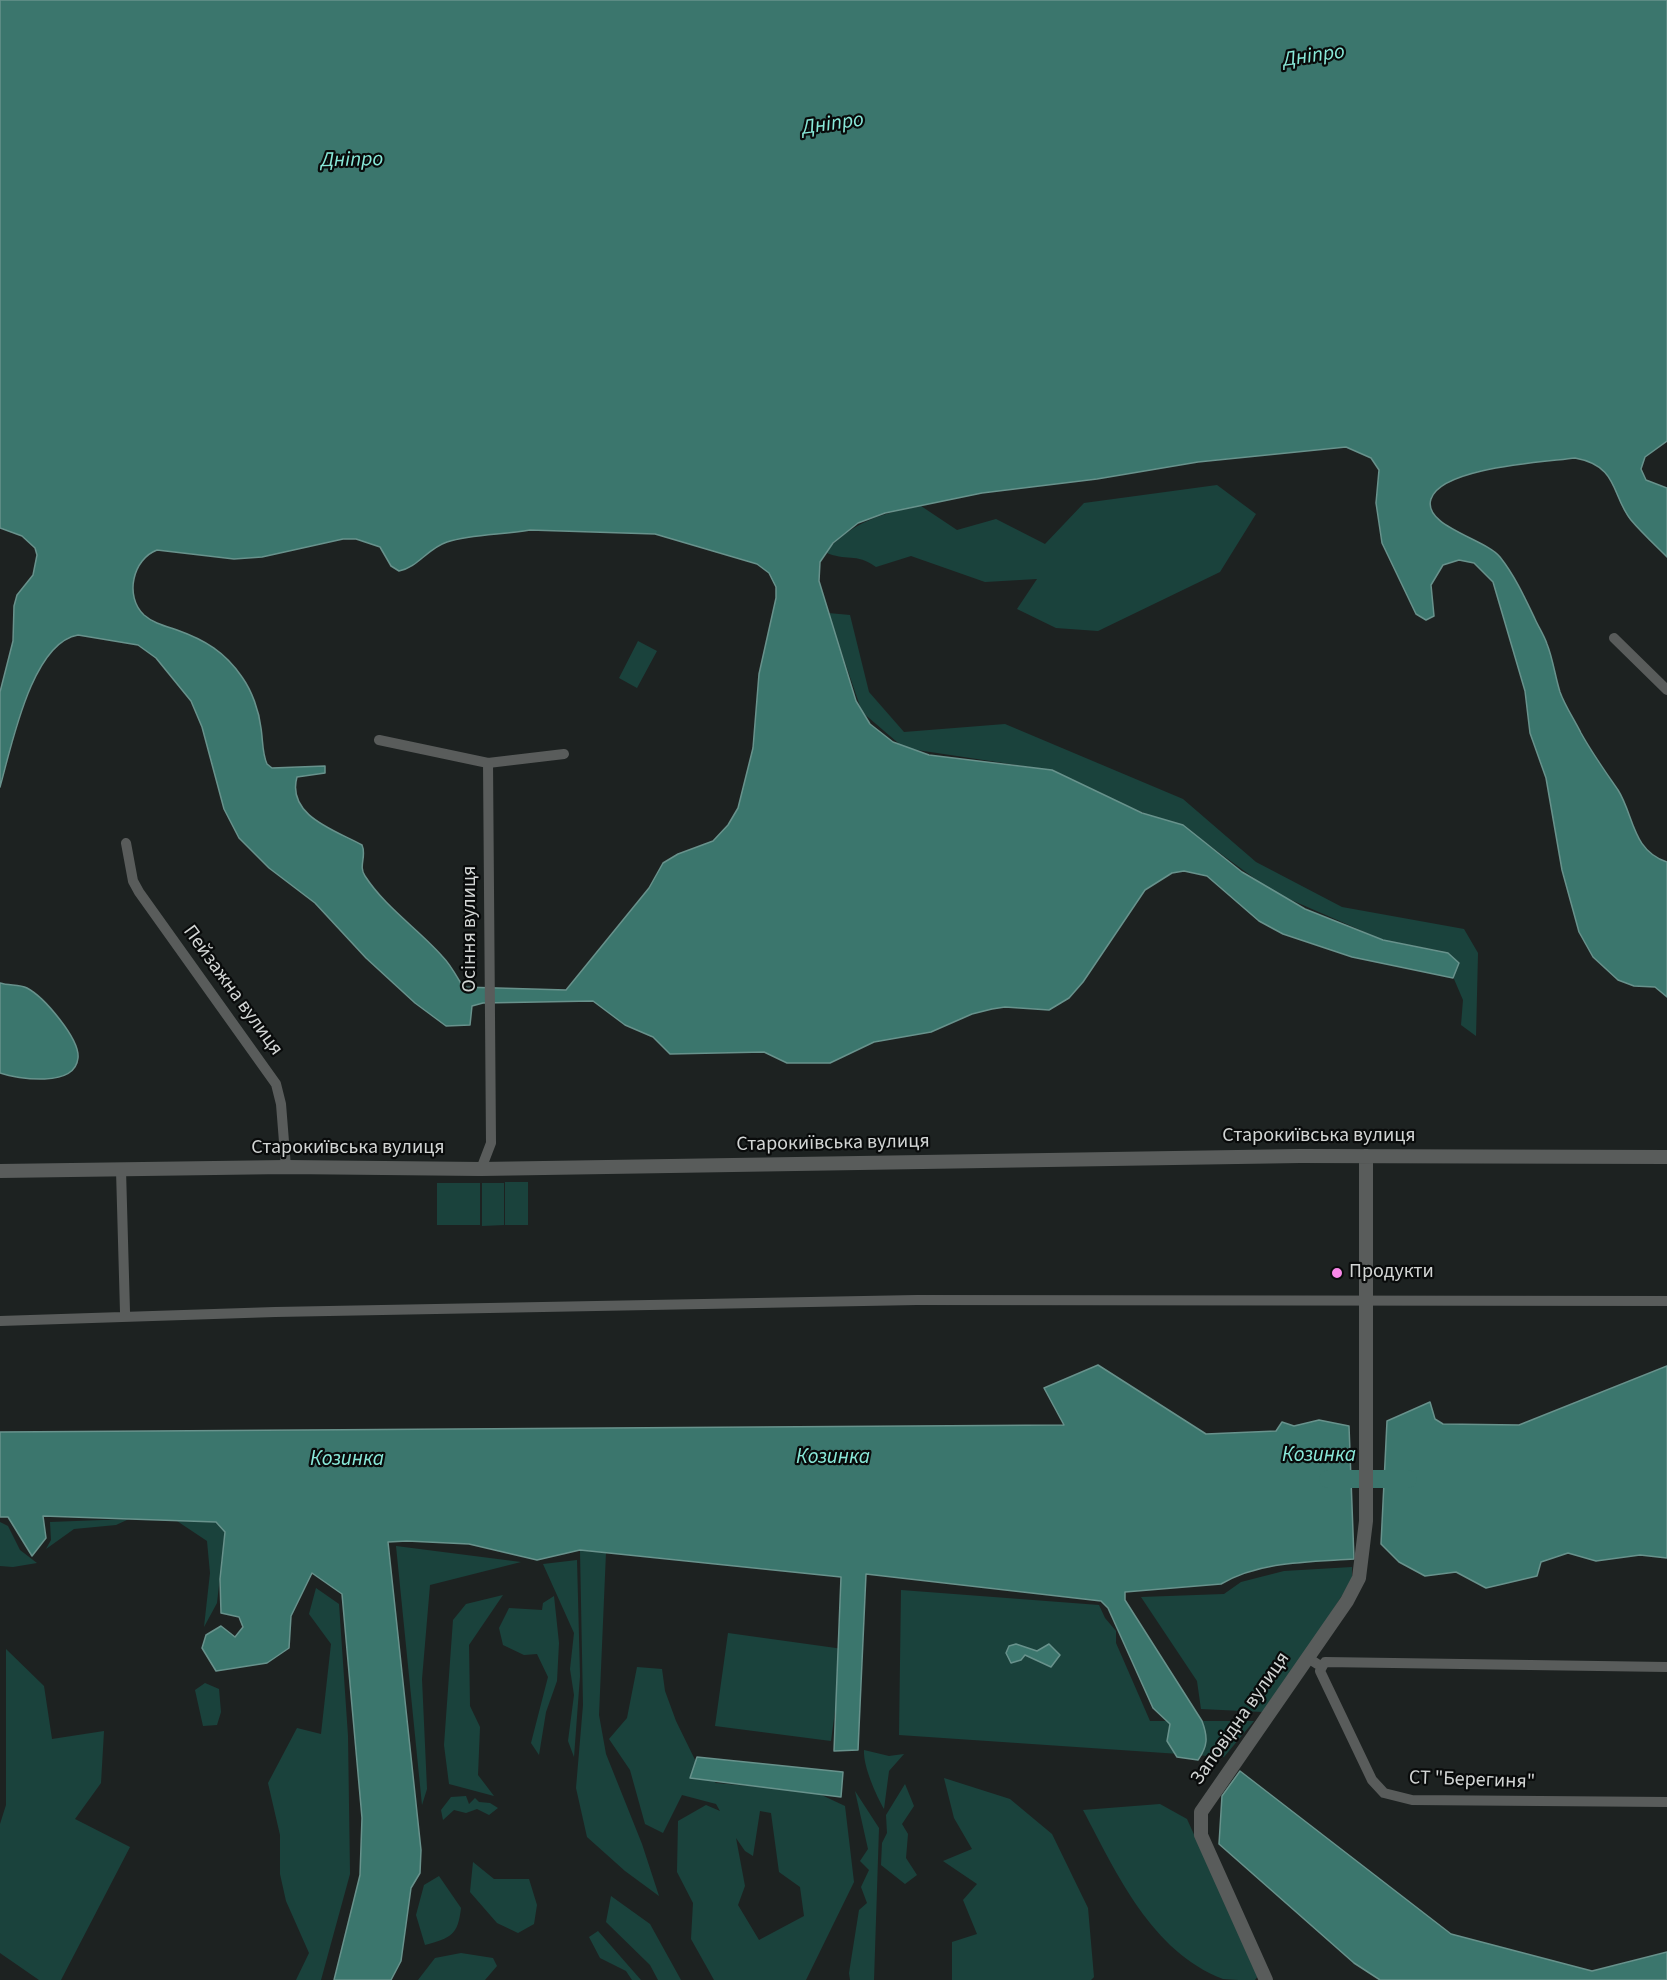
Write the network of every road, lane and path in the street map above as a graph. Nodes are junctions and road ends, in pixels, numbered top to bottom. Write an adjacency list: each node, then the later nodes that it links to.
1 (1614, 638): 2 (street)
2 (1667, 690)
3 (378, 740): 5 (street)
4 (564, 754): 5 (street)
5 (488, 763): 10 (street, Осіння вулиця)
6 (126, 843): 9 (street, Пейзажна вулиця)
7 (1366, 1156): 8 (street, Старокиївська вулиця); 10 (street, Старокиївська вулиця); 13 (street, Заповідна вулиця)
8 (1667, 1157)
9 (286, 1167): 10 (street, Старокиївська вулиця); 11 (street, Старокиївська вулиця)
10 (481, 1169)
11 (121, 1170): 12 (street, Старокиївська вулиця); 15 (street)
12 (0, 1171)
13 (1365, 1301): 14 (street); 16 (street); 17 (street, Заповідна вулиця)
14 (1667, 1301)
15 (125, 1312)
16 (0, 1321)
17 (1308, 1658): 18 (street); 21 (street, Заповідна вулиця)
18 (1322, 1667): 19 (street); 20 (street, СТ "Берегиня")
19 (1667, 1667)
20 (1667, 1802)
21 (1266, 1980)

